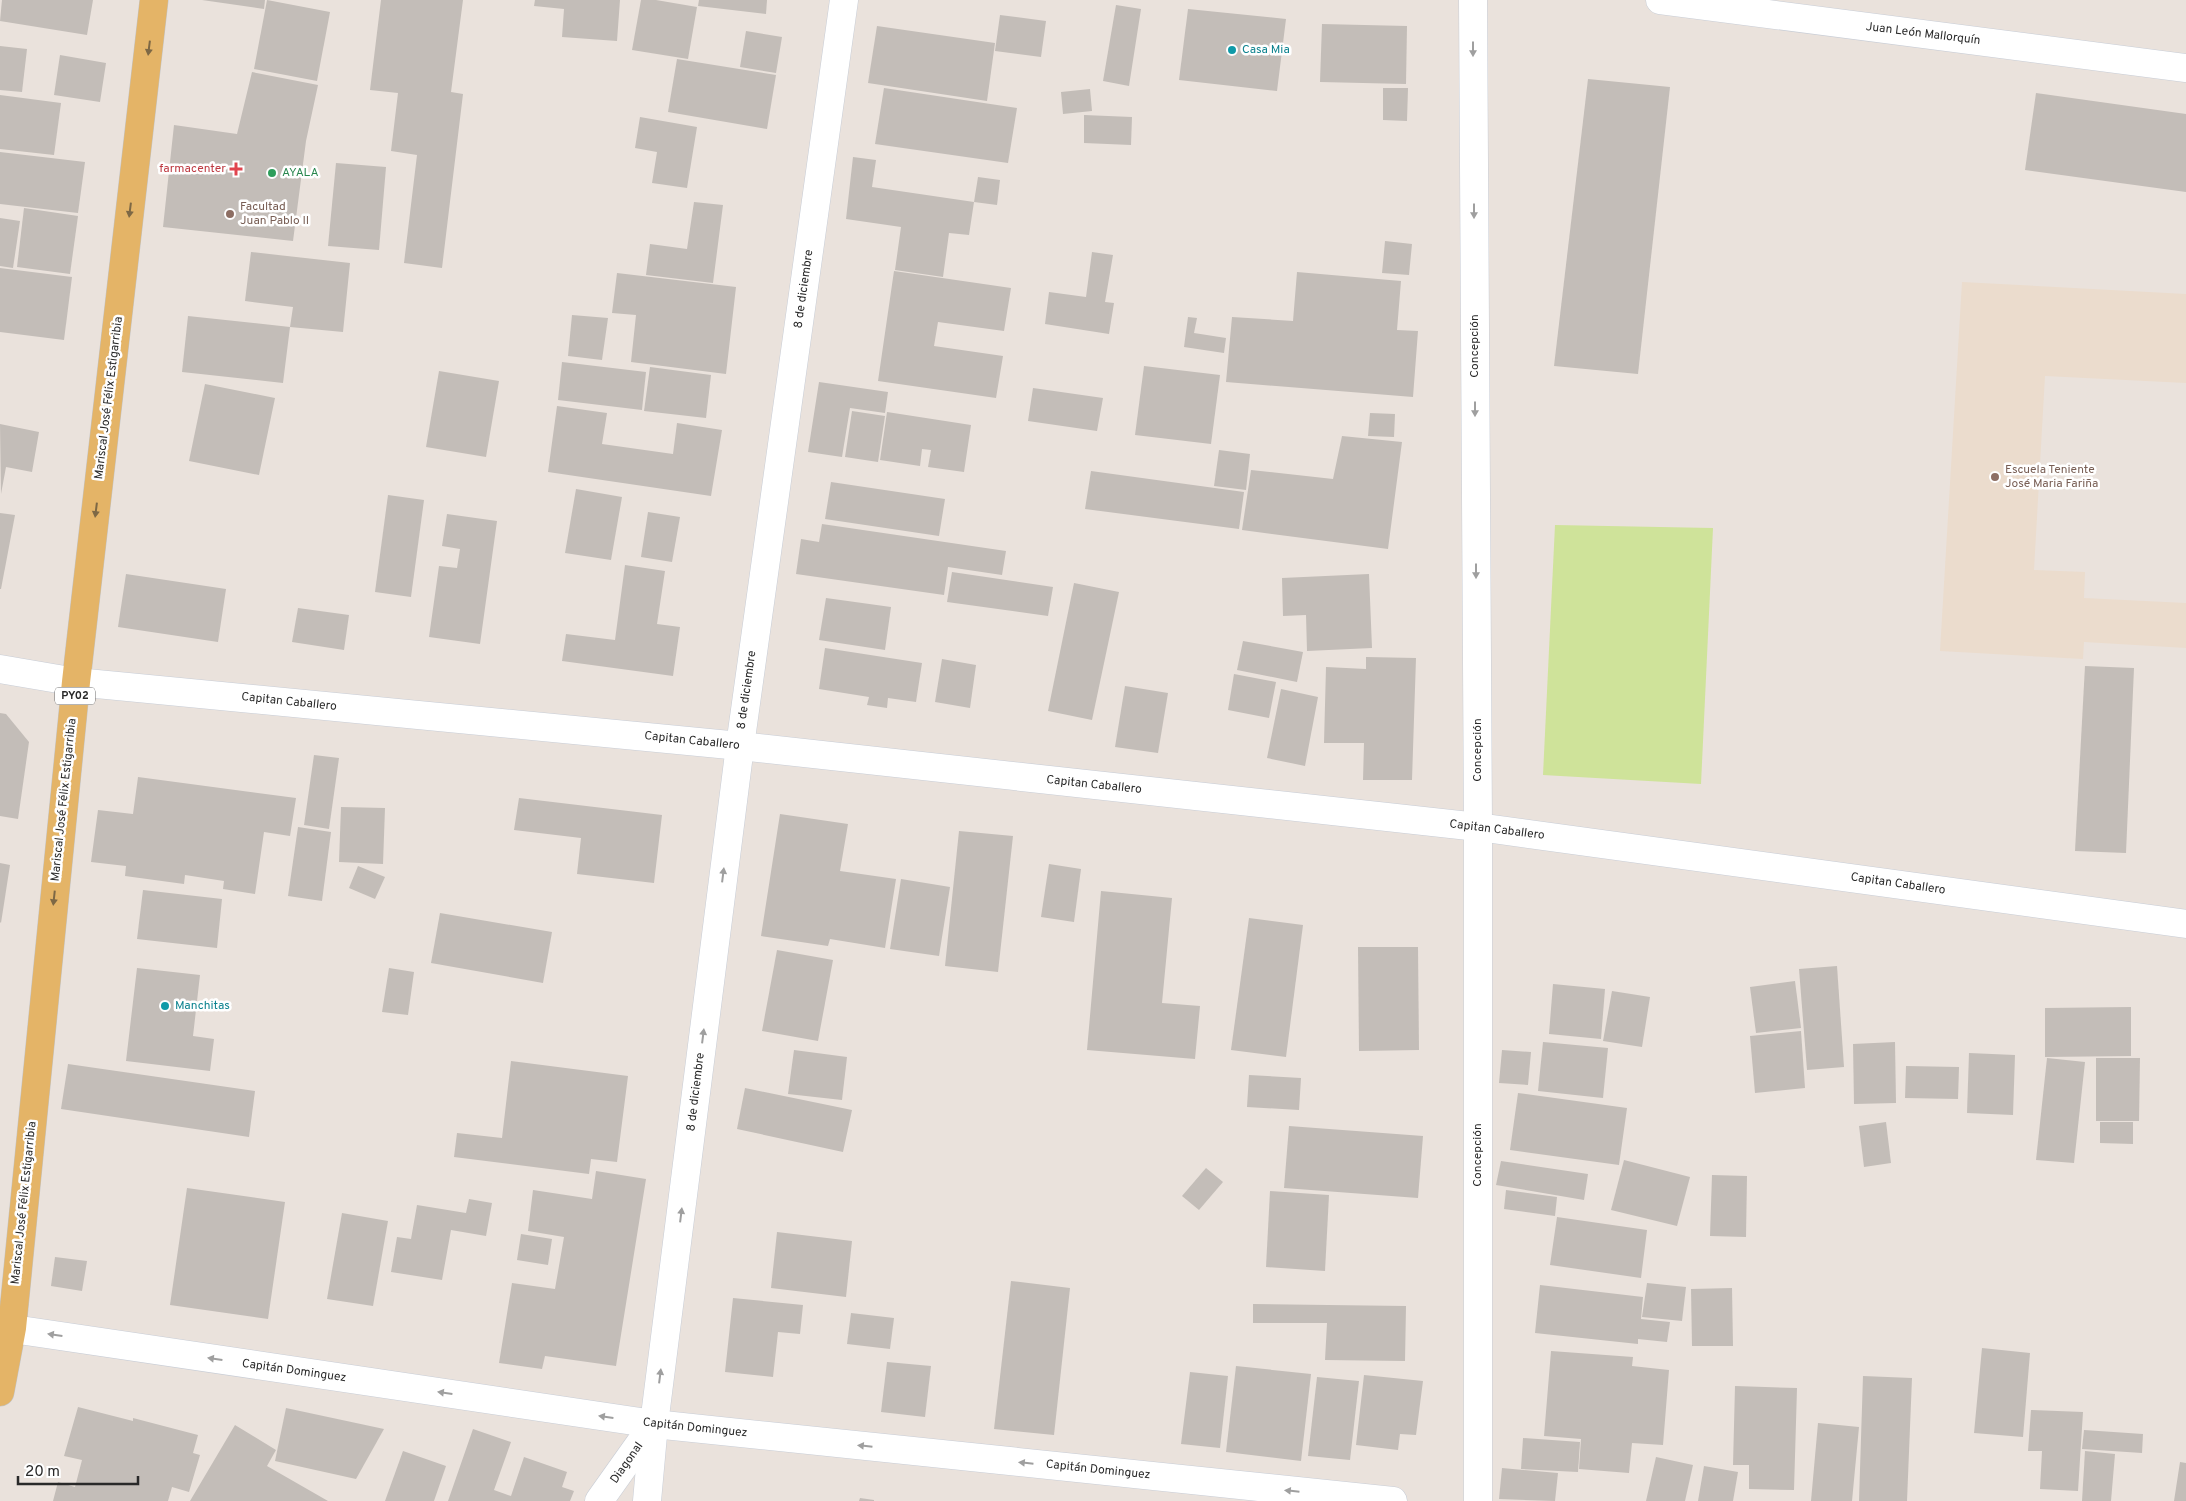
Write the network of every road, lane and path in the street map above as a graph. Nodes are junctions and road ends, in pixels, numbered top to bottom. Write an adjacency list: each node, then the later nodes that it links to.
1 (154, 0): 7 (main road, Mariscal José Félix Estigarribia / PY02, one-way to 7)
2 (844, 0): 8 (street, 8 de diciembre)
3 (1472, 0): 9 (street, Concepción, one-way to 9)
4 (1660, 0): 5 (street, Juan León Mallorquín)
5 (2186, 68)
6 (0, 669): 7 (street, Capitan Caballero)
7 (76, 682): 8 (street, Capitan Caballero); 11 (main road, Mariscal José Félix Estigarribia / PY02, one-way to 11)
8 (740, 746): 9 (street, Capitan Caballero); 13 (street, 8 de diciembre, one-way to 8)
9 (1478, 827): 10 (street, Capitan Caballero); 17 (street, Concepción)
10 (2186, 924)
11 (6, 1328): 12 (main road, Mariscal José Félix Estigarribia / PY02); 13 (street, Capitán Dominguez, one-way to 11)
12 (0, 1392)
13 (654, 1424): 14 (street, Diagonal); 15 (street, 8 de diciembre); 16 (street, Capitán Dominguez, one-way to 13)
14 (600, 1501)
15 (647, 1501)
16 (1393, 1501)
17 (1478, 1501)

